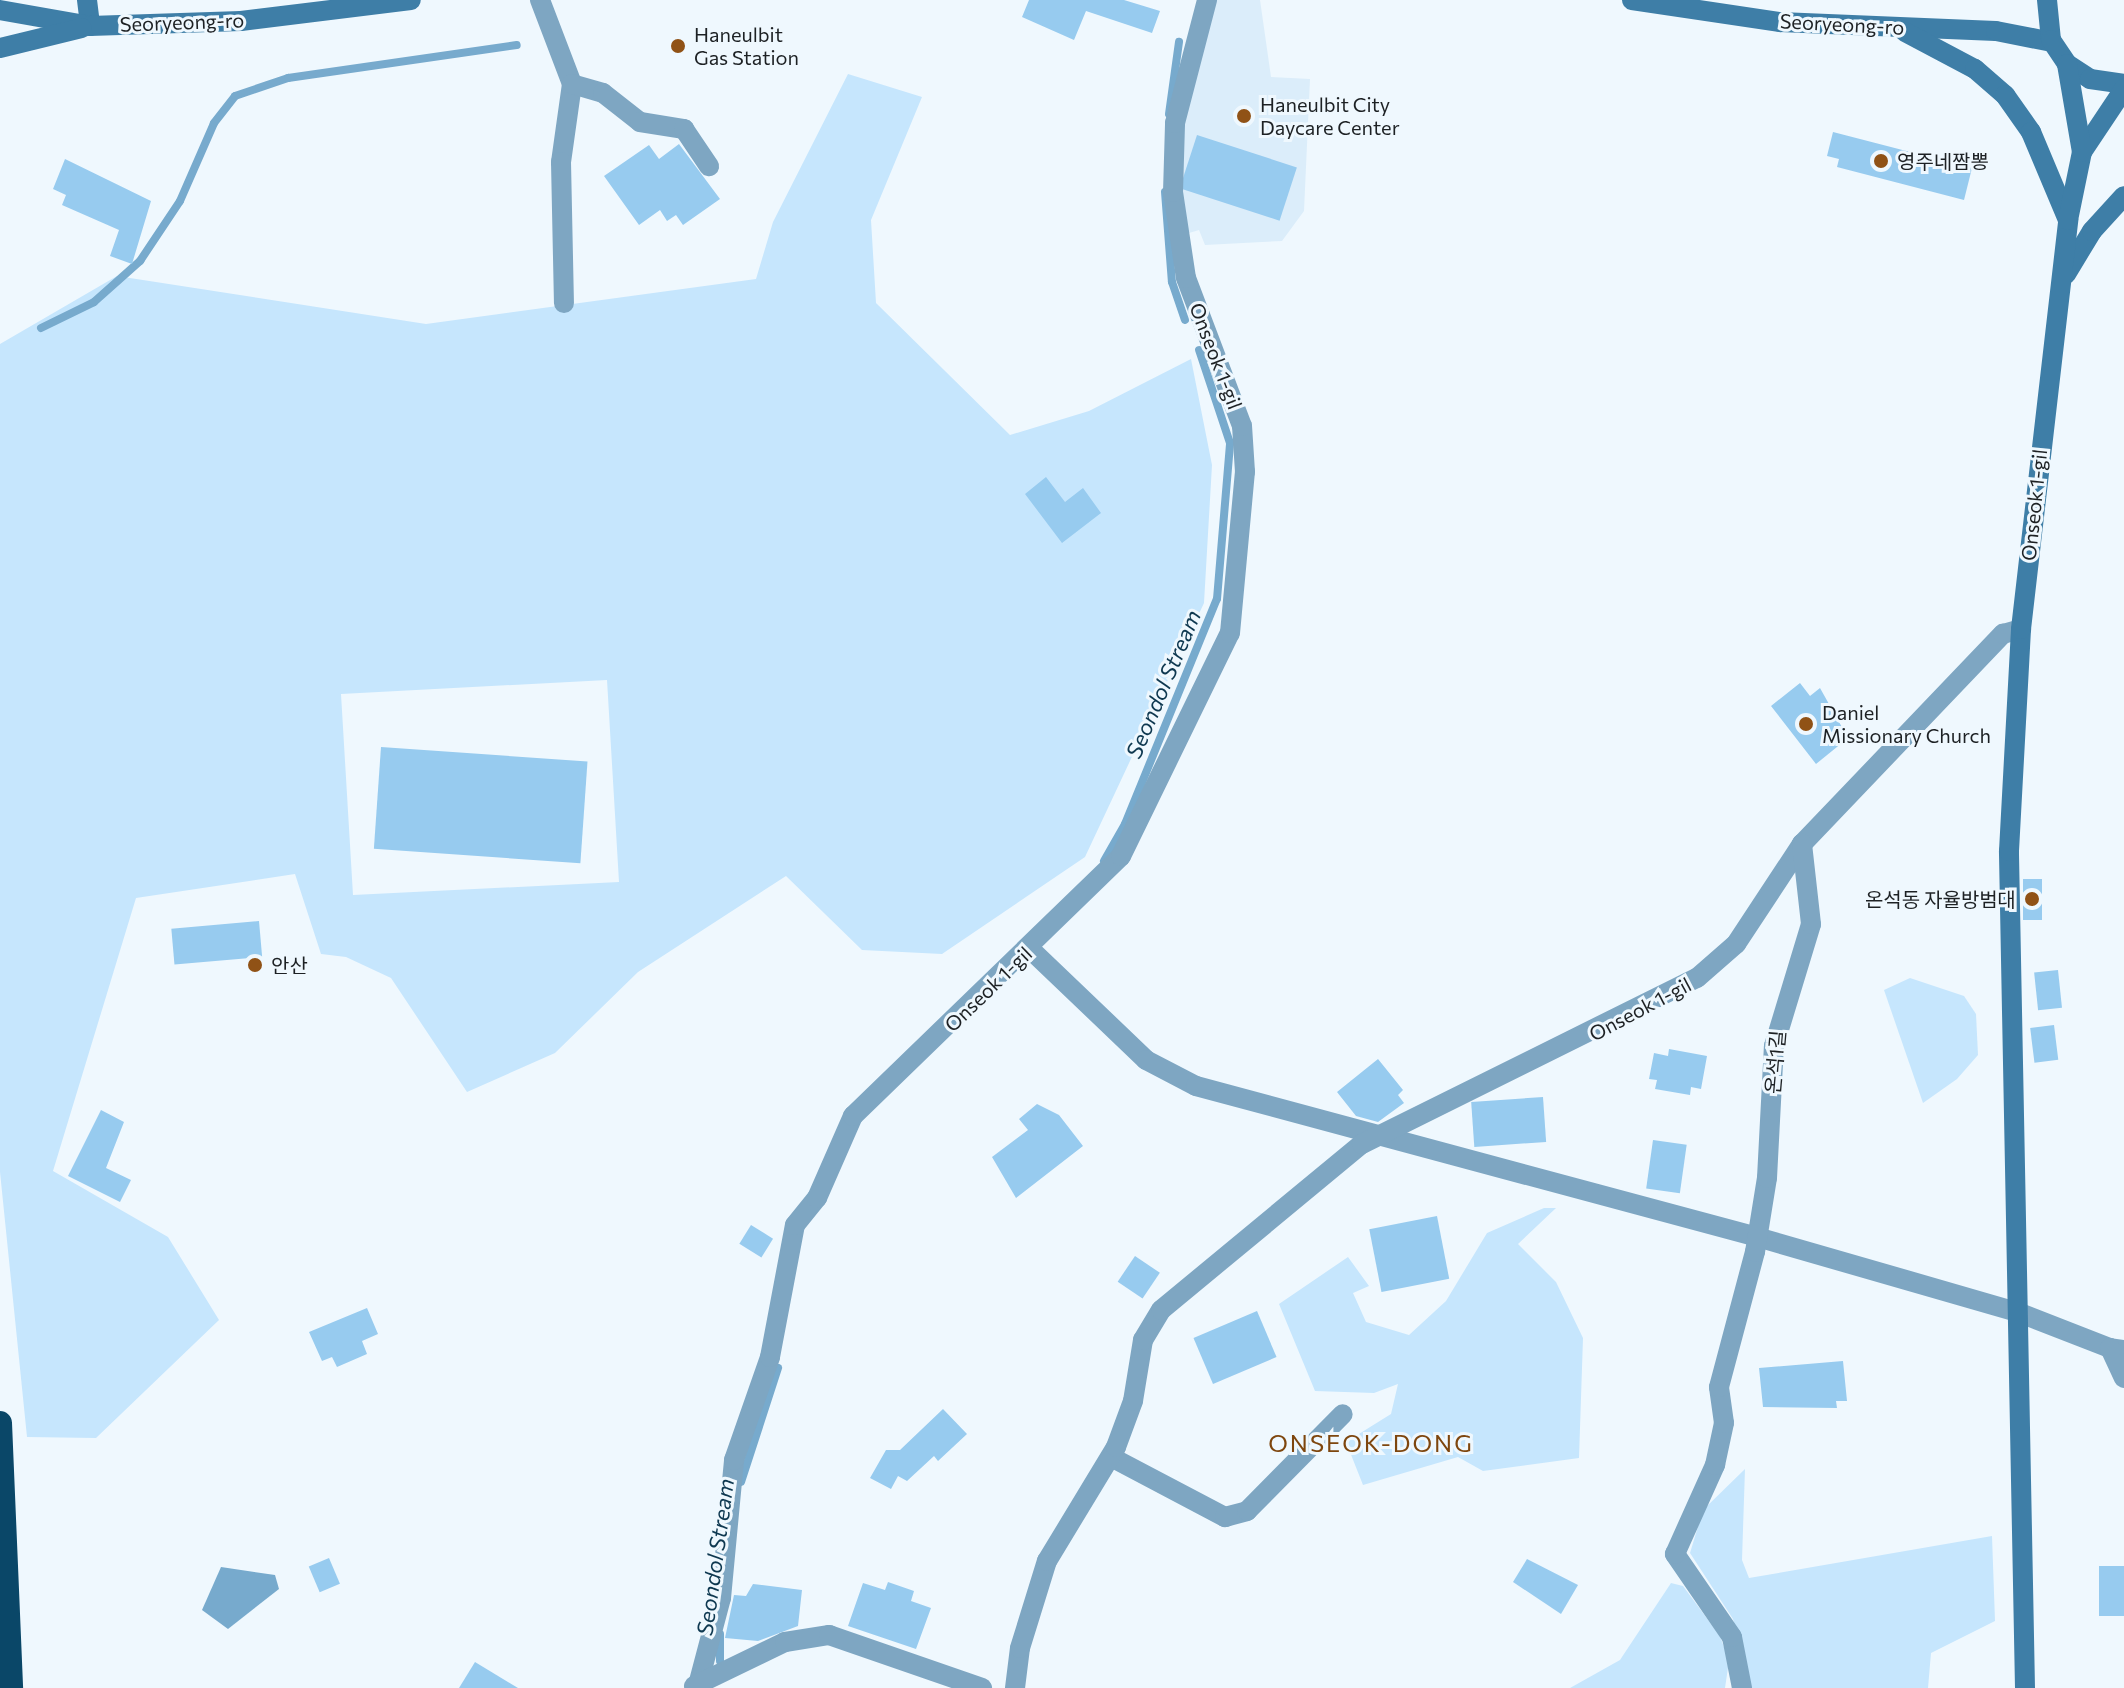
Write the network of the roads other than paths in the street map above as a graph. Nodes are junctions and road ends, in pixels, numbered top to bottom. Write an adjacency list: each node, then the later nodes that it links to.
1 (87, 0): 8 (street)
2 (411, 0): 8 (street, Seoryeong-ro)
3 (540, 0): 13 (street)
4 (1207, 0): 23 (street, Onseok 1-gil)
5 (1632, 0): 9 (street, Seoryeong-ro)
6 (2047, 0): 10 (street)
7 (0, 10): 8 (street, Seoryeong-ro)
8 (90, 26): 11 (street)
9 (1893, 27): 10 (street, Seoryeong-ro); 18 (street)
10 (2052, 42): 12 (street)
11 (0, 48)
12 (2067, 64): 14 (street); 15 (street)
13 (572, 84): 16 (street); 20 (street)
14 (2124, 87): 15 (street)
15 (2082, 152): 18 (street, Onseok 1-gil)
16 (709, 166)
17 (2124, 196): 19 (street)
18 (2068, 220): 19 (street, Onseok 1-gil)
19 (2059, 292): 21 (street, Onseok 1-gil)
20 (564, 303)
21 (2021, 629): 22 (street, Onseok 1-gil); 26 (street)
22 (1802, 844): 24 (street, Onseok 1-gil); 25 (street, 온석1길)
23 (1029, 948): 24 (street); 33 (street, Onseok 1-gil)
24 (1378, 1134): 25 (street); 31 (street, Onseok 1-gil)
25 (1757, 1237): 26 (street); 37 (street, 온석1길)
26 (2020, 1313): 27 (street); 38 (street)
27 (2117, 1349): 28 (street)
28 (2124, 1378)
29 (1343, 1414): 31 (street)
30 (0, 1423): 34 (highway)
31 (1111, 1457): 36 (street, Onseok 1-gil)
32 (0, 1639): 34 (highway)
33 (691, 1686): 35 (street, Onseok 1-gil)
34 (9, 1688)
35 (982, 1688)
36 (1015, 1688)
37 (1742, 1688)
38 (2025, 1688)

